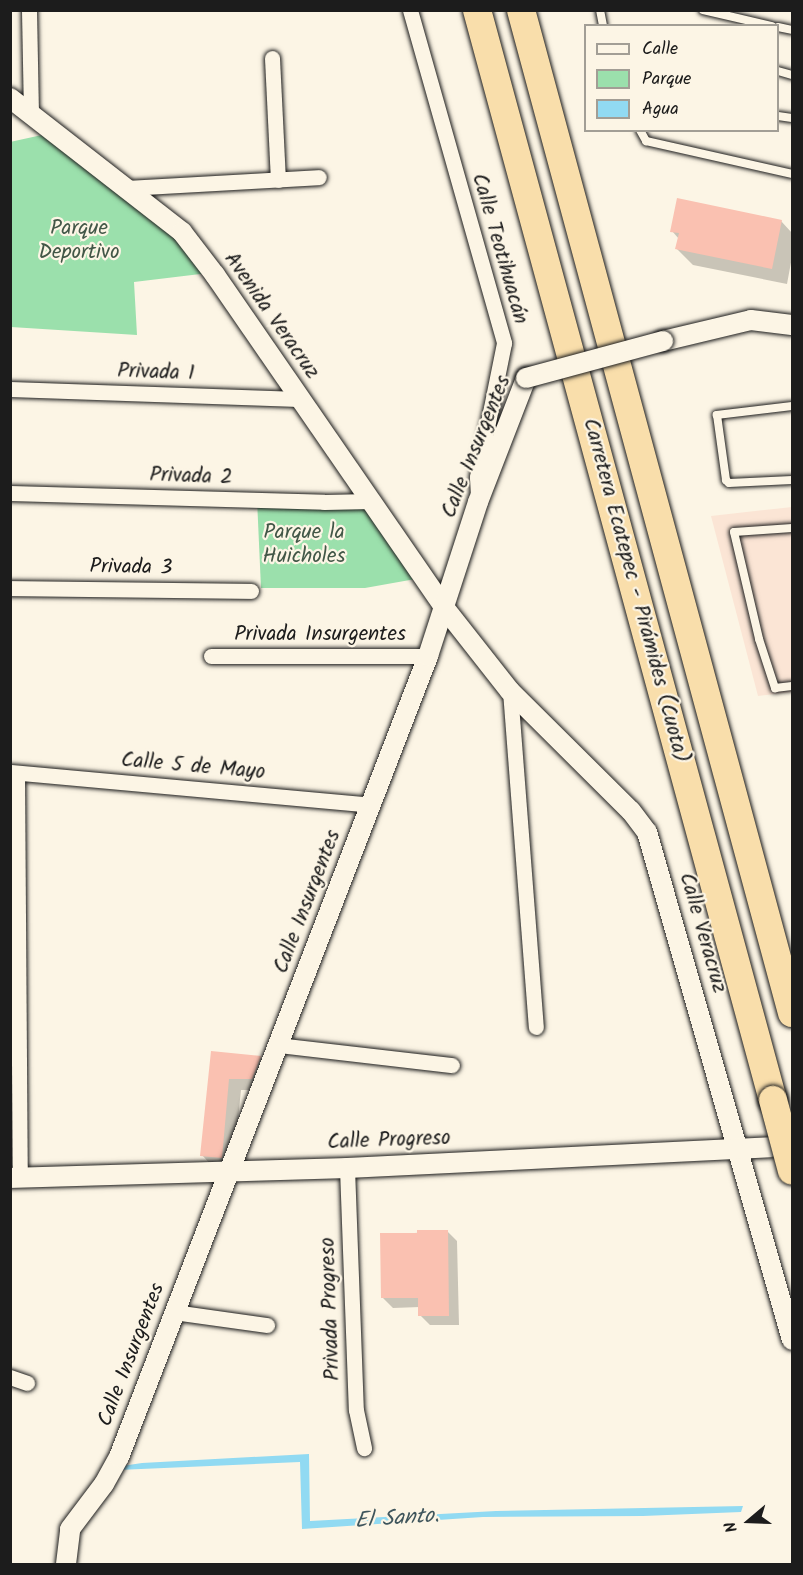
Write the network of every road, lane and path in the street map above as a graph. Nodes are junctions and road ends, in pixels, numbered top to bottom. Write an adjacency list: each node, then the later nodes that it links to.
1 (29, 10): 9 (street)
2 (410, 10): 22 (street, Calle Teotihuacán)
3 (477, 10): 41 (highway, Carretera Ecatepec - Pirámides (Cuota), bridge)
4 (521, 10): 33 (highway, Carretera Ecatepec - Pirámides (Cuota))
5 (703, 10): 6 (lane)
6 (763, 24)
7 (272, 58): 13 (street)
8 (10, 98): 9 (street, Avenida Veracruz)
9 (31, 114): 14 (street, Avenida Veracruz)
10 (641, 132): 11 (lane)
11 (792, 174)
12 (319, 177): 13 (street)
13 (278, 180): 14 (street)
14 (125, 188): 17 (street, Avenida Veracruz)
15 (792, 325): 22 (street, Calle Insurgentes, bridge)
16 (10, 389): 17 (street, Privada 1)
17 (299, 399): 21 (street, Avenida Veracruz)
18 (792, 406): 19 (lane)
19 (792, 480)
20 (10, 493): 21 (street, Privada 2)
21 (371, 501): 26 (street, Avenida Veracruz)
22 (478, 502): 26 (street, Calle Insurgentes)
23 (792, 528): 29 (lane)
24 (10, 588): 25 (street, Privada 3)
25 (251, 591)
26 (443, 606): 28 (street, Calle Insurgentes); 30 (street, Calle Veracruz)
27 (211, 656): 28 (street, Privada Insurgentes)
28 (428, 656): 32 (street, Calle Insurgentes)
29 (792, 686)
30 (510, 691): 34 (street); 38 (street, Calle Veracruz)
31 (14, 772): 32 (street, Calle 5 de Mayo); 42 (street)
32 (371, 805): 35 (street, Calle Insurgentes)
33 (792, 1013)
34 (536, 1027)
35 (278, 1045): 36 (street); 40 (street, Calle Insurgentes)
36 (452, 1065)
37 (770, 1147): 38 (street, Calle Progreso)
38 (738, 1150): 39 (street, Calle Progreso); 45 (street, Calle Veracruz)
39 (347, 1168): 40 (street, Calle Progreso); 48 (street, Privada Progreso)
40 (228, 1170): 42 (street, Calle Progreso); 43 (street, Calle Insurgentes)
41 (792, 1171)
42 (15, 1178)
43 (174, 1312): 44 (street); 49 (street, Calle Insurgentes)
44 (267, 1325)
45 (792, 1340)
46 (10, 1377): 47 (street)
47 (27, 1383)
48 (364, 1448)
49 (66, 1564)

